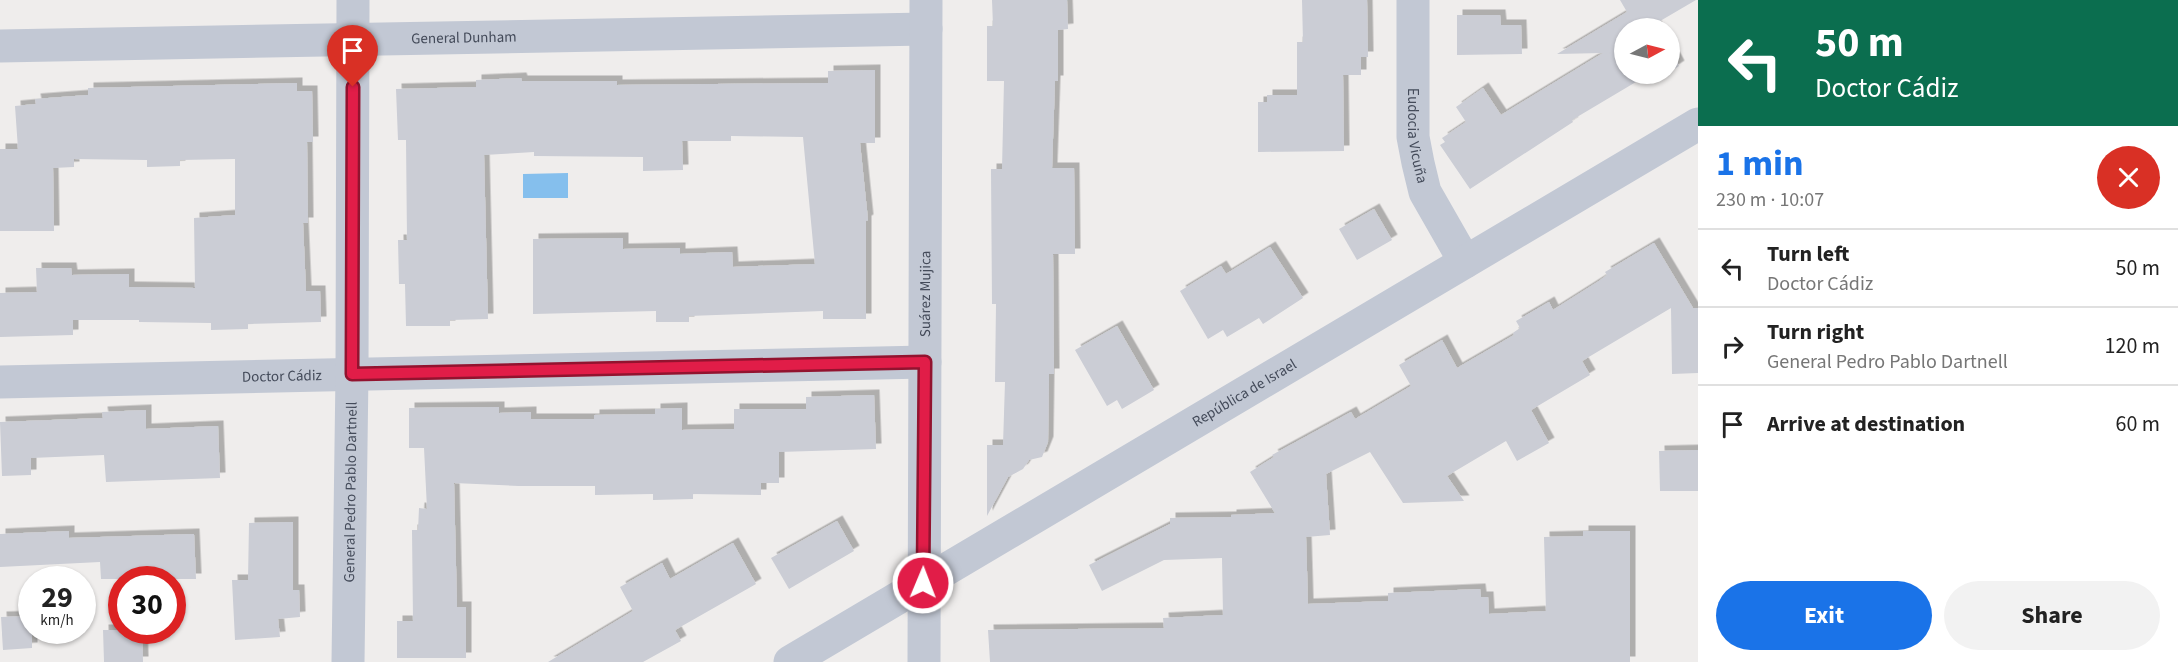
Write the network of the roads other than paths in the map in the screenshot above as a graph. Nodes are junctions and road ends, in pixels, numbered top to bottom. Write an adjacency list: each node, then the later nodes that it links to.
1 (353, 0): 4 (street, General Pedro Pablo Dartnell)
2 (1413, 0): 7 (street, Eudocia Vicuña)
3 (926, 14): 4 (street, General Dunham); 8 (street, Suárez Mujica)
4 (353, 39): 5 (street, General Dunham); 9 (street, General Pedro Pablo Dartnell)
5 (0, 46)
6 (1698, 124): 7 (street, República de Israel)
7 (1465, 262): 11 (street, República de Israel)
8 (925, 362): 9 (street, Doctor Cádiz); 11 (street, Suárez Mujica)
9 (352, 374): 10 (street, Doctor Cádiz); 12 (street, General Pedro Pablo Dartnell)
10 (0, 382)
11 (923, 583): 13 (street, República de Israel); 14 (street, Suárez Mujica)
12 (348, 662)
13 (790, 662)
14 (924, 662)

